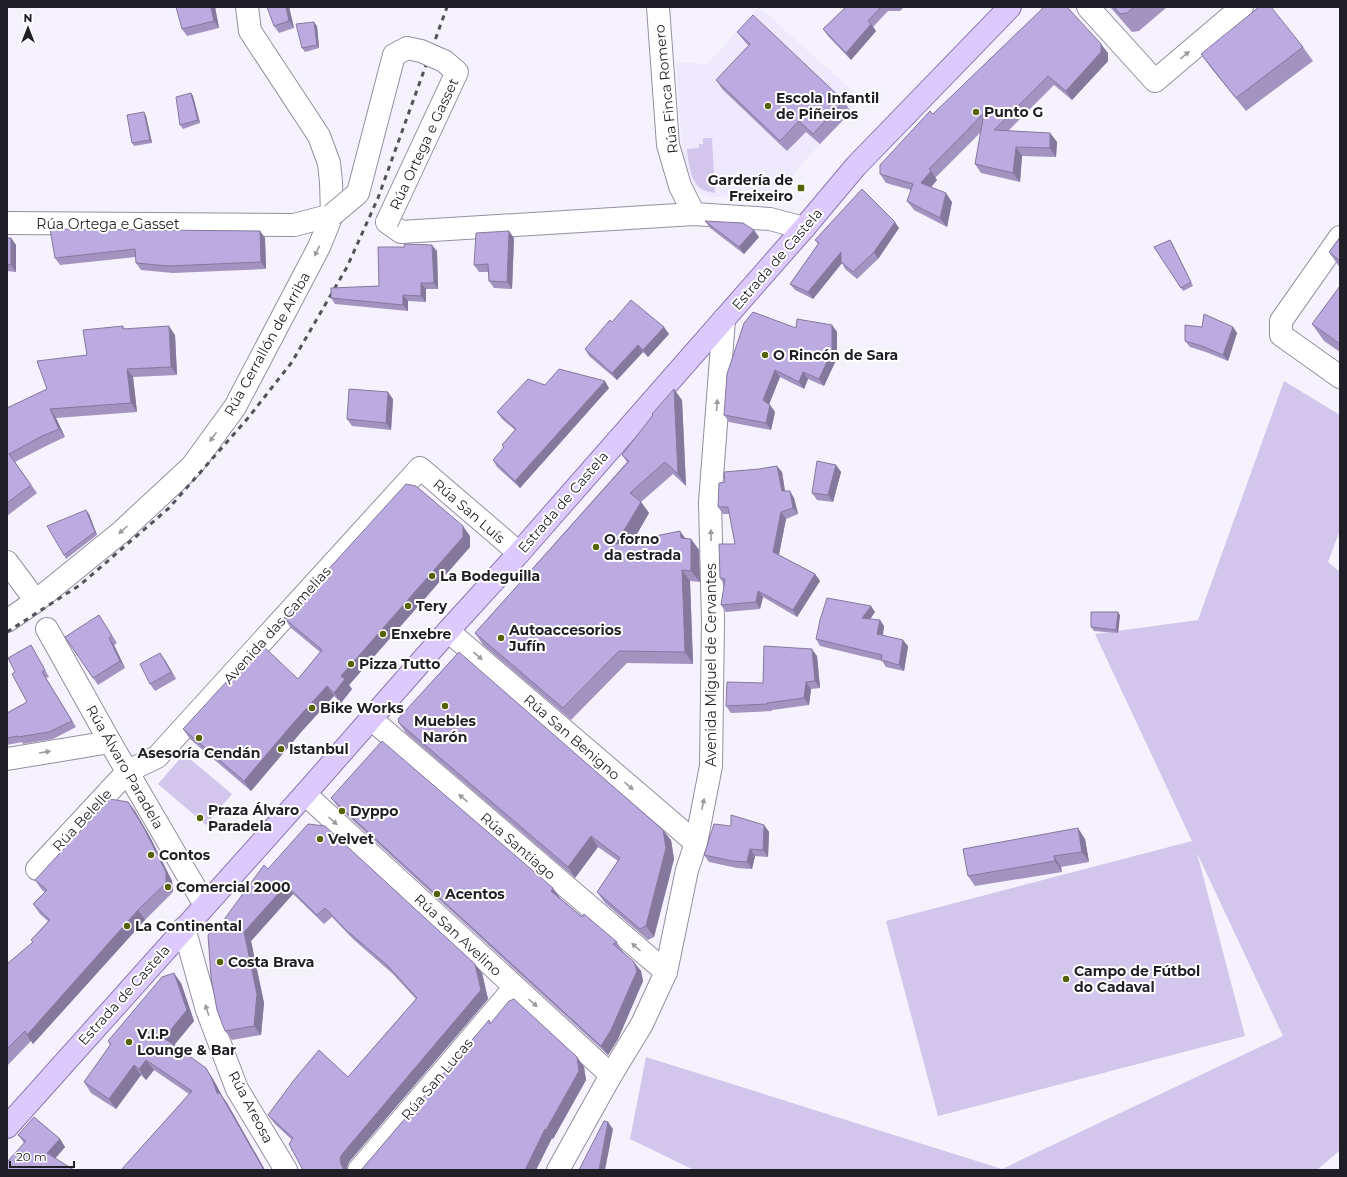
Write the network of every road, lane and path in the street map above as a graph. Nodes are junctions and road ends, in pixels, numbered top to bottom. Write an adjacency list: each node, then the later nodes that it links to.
1 (247, 7): 7 (street)
2 (658, 7): 6 (street, Rúa Finca Romero)
3 (1010, 7): 9 (main road, Estrada de Castela)
4 (1088, 7): 5 (street, one-way to 5)
5 (1242, 7)
6 (694, 214): 7 (street, Rúa Ortega e Gasset, bridge); 9 (street, Rúa Ortega e Gasset)
7 (332, 215): 8 (street, Rúa Ortega e Gasset); 16 (street, Rúa Cerrallón de Arriba, one-way to 16)
8 (7, 223)
9 (804, 228): 11 (main road, Estrada de Castela)
10 (1340, 237): 12 (street)
11 (724, 319): 14 (main road, Estrada de Castela); 25 (street, Avenida Miguel de Cervantes, one-way to 11)
12 (1340, 377)
13 (420, 468): 14 (street, Rúa San Luís); 23 (street, Avenida das Camelias)
14 (519, 553): 19 (main road, Estrada de Castela)
15 (7, 562): 16 (street)
16 (36, 601): 17 (street, Rúa Cerrallón de Arriba)
17 (7, 621)
18 (46, 629): 21 (street, Rúa Álvaro Paradela)
19 (448, 631): 20 (main road, Estrada de Castela); 25 (street, Rúa San Benigno, one-way to 25)
20 (371, 719): 24 (main road, Estrada de Castela); 29 (street, Rúa Santiago, one-way to 20)
21 (110, 742): 22 (street, one-way to 21); 23 (street, Rúa Álvaro Paradela)
22 (7, 758)
23 (128, 771): 26 (street, Rúa Belelle); 27 (street, Rúa Álvaro Paradela)
24 (305, 794): 27 (main road, Estrada de Castela); 30 (street, Rúa San Avelino, one-way to 30)
25 (696, 842): 29 (street, Avenida Miguel de Cervantes)
26 (37, 869)
27 (205, 905): 28 (main road, Estrada de Castela)
28 (184, 928): 32 (main road, Estrada de Castela); 33 (street, Rúa Areosa, one-way to 28)
29 (666, 972): 31 (street, Avenida Miguel de Cervantes)
30 (515, 987): 31 (street, Rúa San Avelino, one-way to 31); 34 (street, Rúa San Lucas)
31 (611, 1075): 35 (street, Avenida Miguel de Cervantes)
32 (7, 1127)
33 (286, 1170)
34 (359, 1170)
35 (558, 1170)

